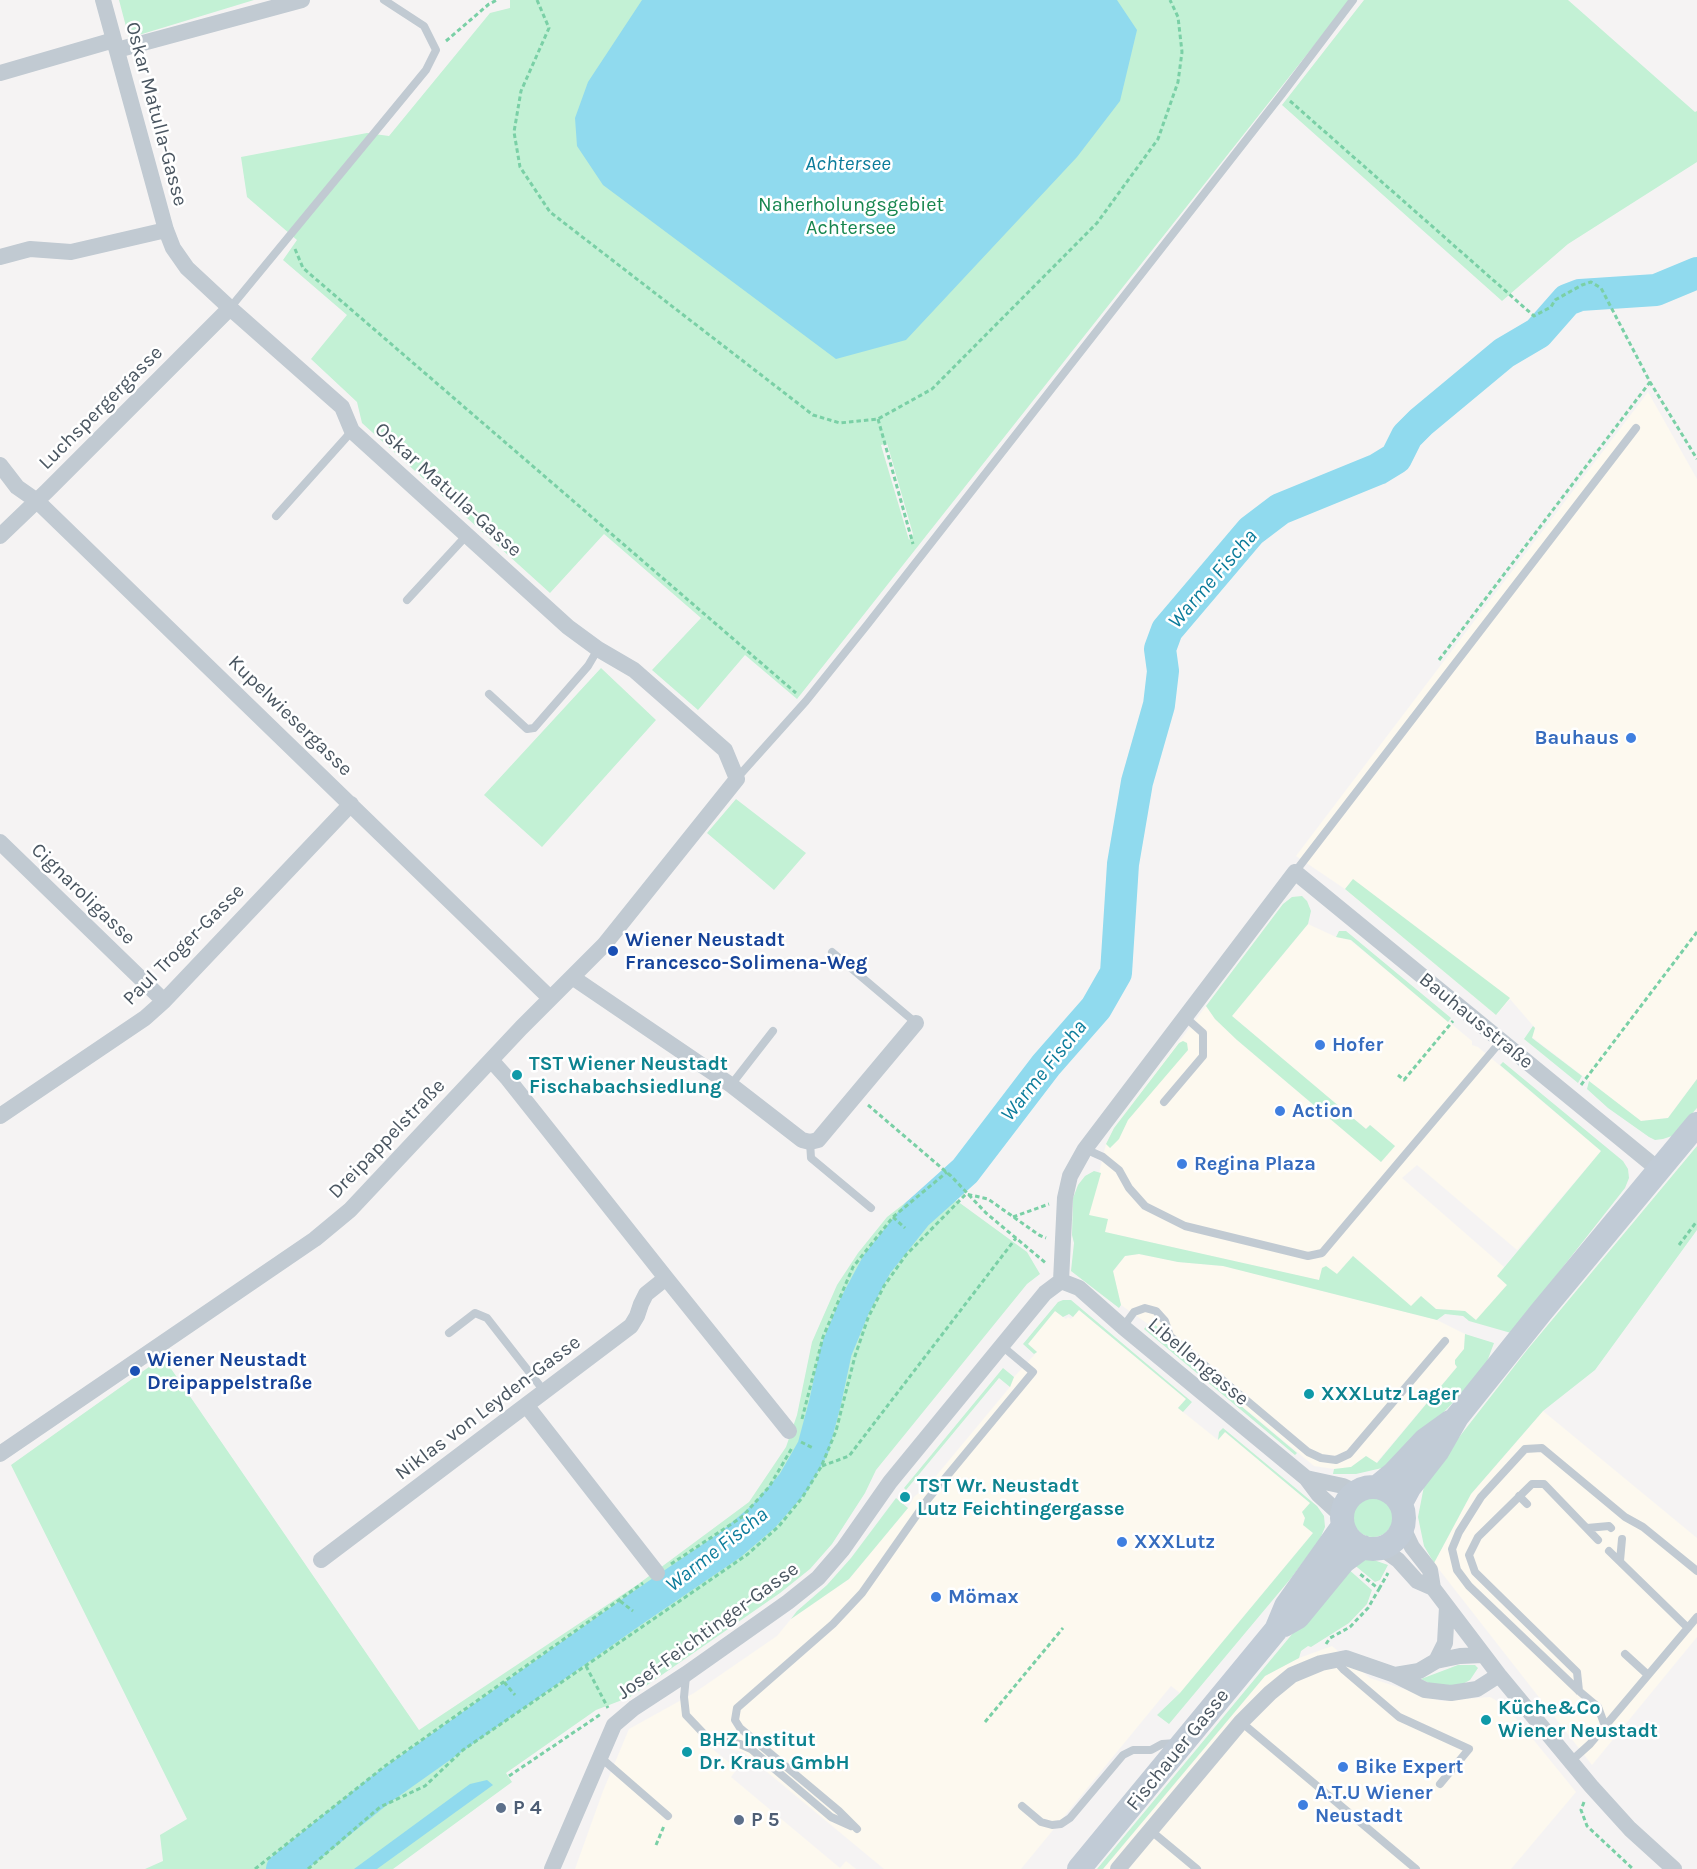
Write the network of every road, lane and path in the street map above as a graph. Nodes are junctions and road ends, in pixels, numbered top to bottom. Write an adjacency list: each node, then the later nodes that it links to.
1 (103, 0): 8 (street, Oskar Matulla-Gasse)
2 (302, 0): 8 (street)
3 (384, 0): 9 (lane)
4 (497, 0): 9 (path)
5 (537, 0): 16 (path)
6 (1170, 0): 16 (path)
7 (1353, 0): 11 (lane)
8 (116, 45): 10 (street); 12 (street, Oskar Matulla-Gasse)
9 (436, 50): 13 (lane)
10 (0, 73)
11 (1282, 94): 19 (path); 25 (lane)
12 (166, 230): 14 (street); 15 (street, Oskar Matulla-Gasse)
13 (290, 237): 15 (lane); 29 (path)
14 (0, 257)
15 (230, 308): 18 (street, Oskar Matulla-Gasse); 21 (street, Luchspergergasse)
16 (878, 419): 25 (path)
17 (1636, 428): 33 (lane)
18 (352, 430): 22 (lane); 23 (street, Oskar Matulla-Gasse)
19 (1697, 459)
20 (0, 465): 21 (street, Kupelwiesergasse)
21 (37, 501): 24 (street, Luchspergergasse); 31 (street, Kupelwiesergasse)
22 (276, 516)
23 (467, 535): 26 (lane); 27 (street, Oskar Matulla-Gasse)
24 (0, 536)
25 (918, 560): 29 (lane)
26 (408, 600)
27 (598, 649): 28 (lane); 30 (street, Oskar Matulla-Gasse)
28 (489, 694)
29 (806, 701): 30 (lane)
30 (737, 779): 36 (street, Dreipappelstraße)
31 (351, 804): 37 (street, Kupelwiesergasse); 38 (street, Paul Troger-Gasse)
32 (0, 842): 38 (street, Cignaroligasse)
33 (1295, 872): 39 (street, Bauhausstraße); 40 (street)
34 (1697, 932): 48 (path)
35 (832, 952): 41 (lane)
36 (572, 977): 37 (street, Dreipappelstraße); 46 (street)
37 (550, 998): 44 (street, Dreipappelstraße)
38 (164, 1001): 50 (street, Paul Troger-Gasse)
39 (1462, 1010): 43 (street, Bauhausstraße); 45 (path)
40 (1185, 1017): 49 (lane); 53 (street)
41 (916, 1023): 47 (street)
42 (773, 1031): 46 (lane)
43 (1501, 1041): 48 (street, Bauhausstraße); 53 (lane)
44 (491, 1060): 65 (street); 76 (street, Dreipappelstraße)
45 (1398, 1075)
46 (731, 1085): 52 (street)
47 (856, 1095): 52 (street); 55 (path)
48 (1571, 1098): 54 (street, Bauhausstraße)
49 (1164, 1102)
50 (0, 1116)
51 (1697, 1124): 54 (main road)
52 (810, 1142): 57 (lane)
53 (1085, 1149): 56 (street)
54 (1659, 1170): 73 (main road)
55 (966, 1194): 59 (path); 62 (path); 77 (path)
56 (1065, 1198): 59 (path); 63 (street)
57 (871, 1208)
58 (893, 1217): 61 (path)
59 (1013, 1217): 63 (path)
60 (1697, 1221): 64 (path)
61 (905, 1228)
62 (1016, 1238): 66 (path); 77 (path)
63 (1063, 1243): 66 (street)
64 (1679, 1245)
65 (666, 1278): 71 (street, Niklas von Leyden-Gasse); 74 (street)
66 (1061, 1281): 67 (street, Libellengasse); 70 (street, Josef-Feichtinger-Gasse)
67 (1123, 1327): 69 (lane); 78 (street, Libellengasse)
68 (449, 1333): 71 (lane)
69 (1445, 1341)
70 (1002, 1346): 110 (street, Josef-Feichtinger-Gasse); 110 (lane)
71 (544, 1391): 72 (street, Niklas von Leyden-Gasse)
72 (526, 1405): 93 (street, Niklas von Leyden-Gasse); 96 (street)
73 (1457, 1417): 79 (main road); 81 (main road)
74 (793, 1436): 75 (path)
75 (813, 1448)
76 (0, 1455)
77 (821, 1467): 109 (path)
78 (1306, 1478): 79 (street, Libellengasse); 84 (street, Libellengasse)
79 (1367, 1489): 81 (main road); 84 (main road)
80 (1519, 1496): 82 (lane); 83 (lane); 87 (lane)
81 (1401, 1503): 86 (main road)
82 (1527, 1504)
83 (1497, 1518): 85 (lane); 115 (lane)
84 (1343, 1521): 92 (main road); 104 (main road, Fischauer Gasse)
85 (1504, 1526)
86 (1403, 1528): 92 (main road); 97 (street)
87 (1587, 1528): 88 (lane); 89 (lane)
88 (1611, 1528)
89 (1601, 1538)
90 (1622, 1539): 94 (lane)
91 (1612, 1548): 94 (lane)
92 (1363, 1552): 97 (street); 104 (main road, Fischauer Gasse); 107 (path)
93 (321, 1560)
94 (1620, 1561): 103 (lane)
95 (1697, 1571): 115 (lane)
96 (657, 1573)
97 (1433, 1588): 99 (street)
98 (620, 1600): 100 (path)
99 (1447, 1607): 106 (street); 108 (street)
100 (633, 1611)
101 (1697, 1617): 103 (lane)
102 (1064, 1628): 119 (path)
103 (1688, 1628): 113 (lane)
104 (1275, 1630): 122 (main road, Fischauer Gasse)
105 (1625, 1654): 113 (lane)
106 (1483, 1655): 108 (street); 112 (street)
107 (1328, 1661): 111 (street); 120 (street); 126 (lane)
108 (1436, 1661): 111 (street)
109 (585, 1665): 117 (path); 132 (path)
110 (686, 1674): 118 (street, Josef-Feichtinger-Gasse)
111 (1395, 1675): 112 (street)
112 (1499, 1675): 124 (street)
113 (1648, 1675): 121 (lane)
114 (504, 1682): 116 (path)
115 (1579, 1691): 121 (lane)
116 (515, 1695)
117 (608, 1708): 118 (path); 125 (path)
118 (634, 1708): 123 (street, Josef-Feichtinger-Gasse)
119 (985, 1722)
120 (1241, 1722): 130 (street); 137 (lane)
121 (1605, 1726): 124 (lane)
122 (1185, 1742): 128 (lane); 134 (main road, Fischauer Gasse)
123 (599, 1757): 129 (lane); 133 (street, Josef-Feichtinger-Gasse)
124 (1569, 1762): 127 (street)
125 (509, 1776)
126 (1440, 1784)
127 (1591, 1786): 138 (path); 139 (street)
128 (1022, 1806)
129 (668, 1816): 131 (path)
130 (1150, 1830): 135 (street); 136 (lane)
131 (656, 1845)
132 (308, 1869)
133 (552, 1869)
134 (1079, 1869)
135 (1118, 1869)
136 (1197, 1869)
137 (1416, 1869)
138 (1633, 1869)
139 (1674, 1869)

